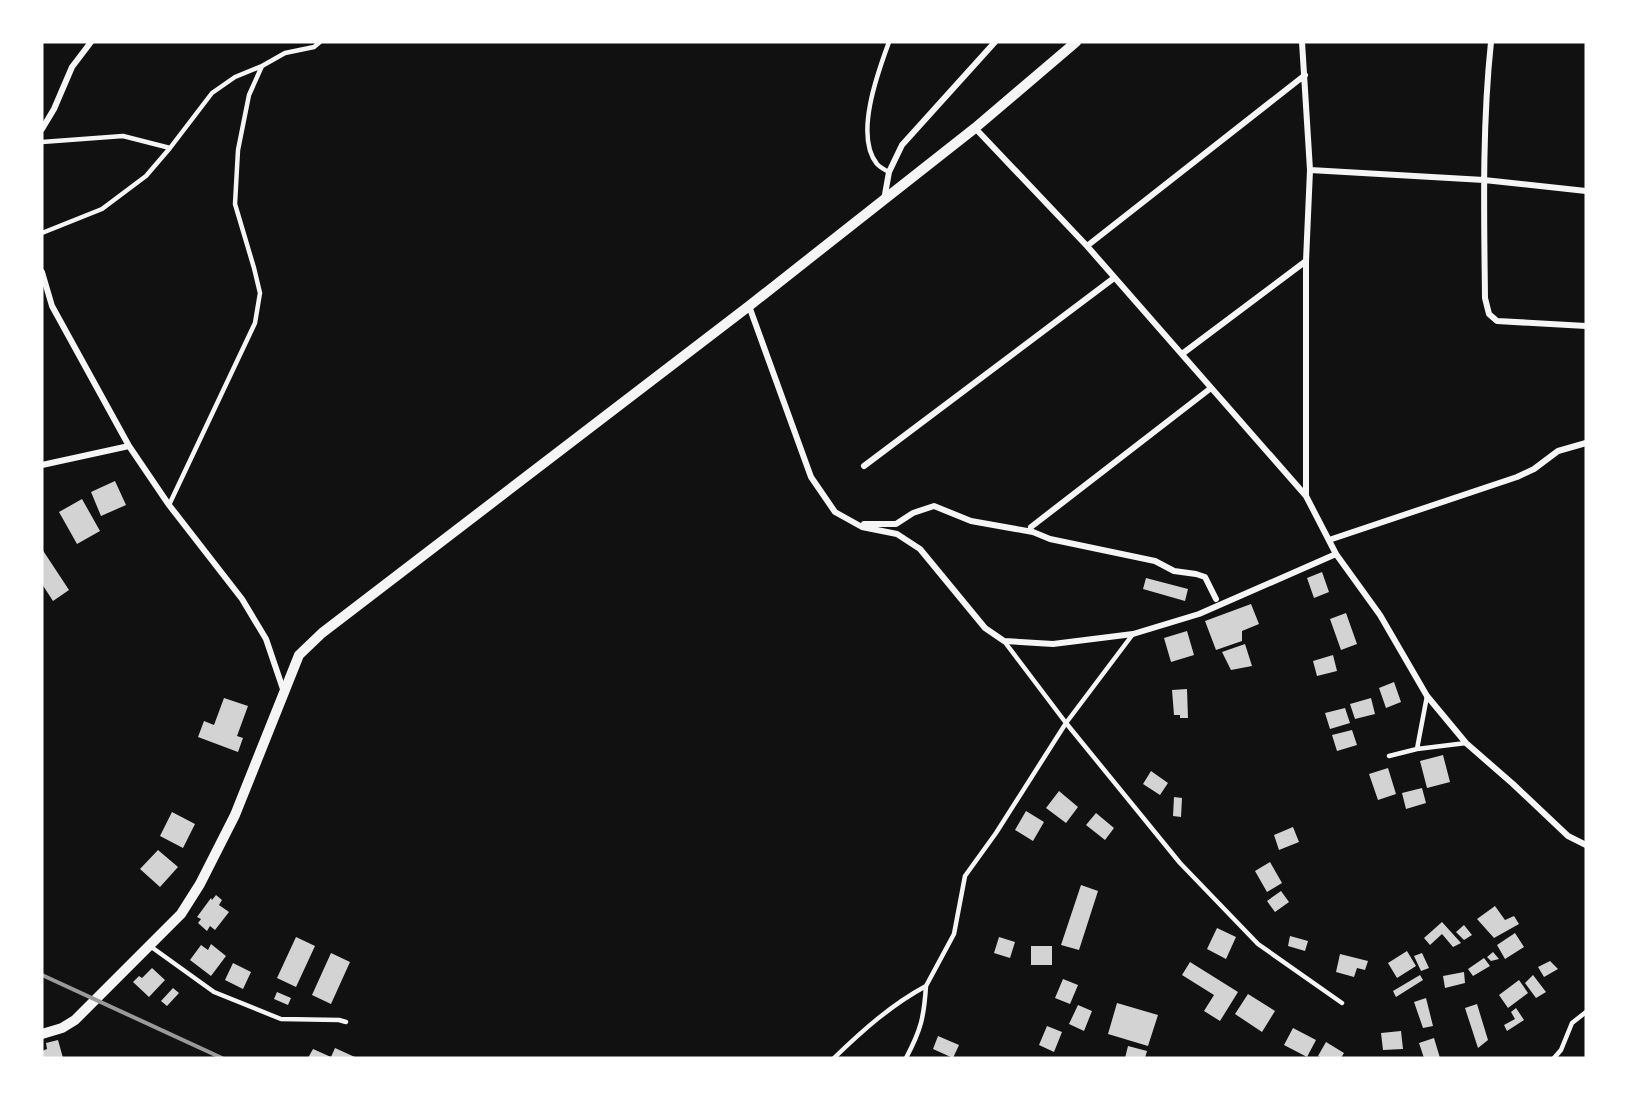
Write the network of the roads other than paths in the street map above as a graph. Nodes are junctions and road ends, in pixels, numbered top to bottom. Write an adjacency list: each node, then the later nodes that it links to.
1 (91, 42): 11 (street)
2 (320, 42): 8 (lane)
3 (889, 42): 15 (lane)
4 (995, 42): 15 (street)
5 (1076, 42): 10 (street)
6 (1302, 42): 9 (street)
7 (1491, 42): 16 (street)
8 (262, 66): 13 (lane); 33 (lane)
9 (1305, 75): 14 (street); 20 (street)
10 (975, 128): 18 (street); 20 (street)
11 (42, 129)
12 (42, 142): 13 (lane)
13 (170, 148): 19 (lane)
14 (1310, 170): 16 (street); 21 (street)
15 (889, 172): 18 (street)
16 (1484, 180): 17 (street); 25 (street)
17 (1586, 191)
18 (884, 200): 24 (street)
19 (42, 233)
20 (1087, 246): 23 (street)
21 (1306, 261): 26 (street); 32 (street)
22 (42, 272): 29 (street)
23 (1114, 278): 26 (street); 31 (street)
24 (749, 306): 34 (street); 41 (street)
25 (1586, 326)
26 (1182, 354): 27 (street)
27 (1211, 388): 32 (street); 35 (street)
28 (1586, 442): 36 (street)
29 (129, 446): 30 (street); 33 (street)
30 (42, 465)
31 (864, 466)
32 (1306, 496): 36 (street)
33 (170, 506): 41 (street)
34 (858, 524): 38 (street); 40 (street)
35 (1031, 527)
36 (1329, 540): 37 (street)
37 (1336, 554): 39 (street); 42 (street)
38 (1216, 599)
39 (1133, 633): 40 (street); 43 (lane)
40 (1004, 641): 43 (lane)
41 (284, 692): 48 (street)
42 (1427, 696): 44 (street); 45 (lane)
43 (1066, 723): 49 (lane); 50 (lane)
44 (1466, 743): 45 (lane); 47 (street)
45 (1417, 749): 46 (lane)
46 (1389, 756)
47 (1586, 845)
48 (150, 946): 52 (lane); 53 (street)
49 (926, 986): 54 (lane); 55 (lane)
50 (1342, 1003)
51 (1586, 1012): 56 (lane)
52 (346, 1022)
53 (42, 1034)
54 (834, 1058)
55 (906, 1058)
56 (1554, 1058)

